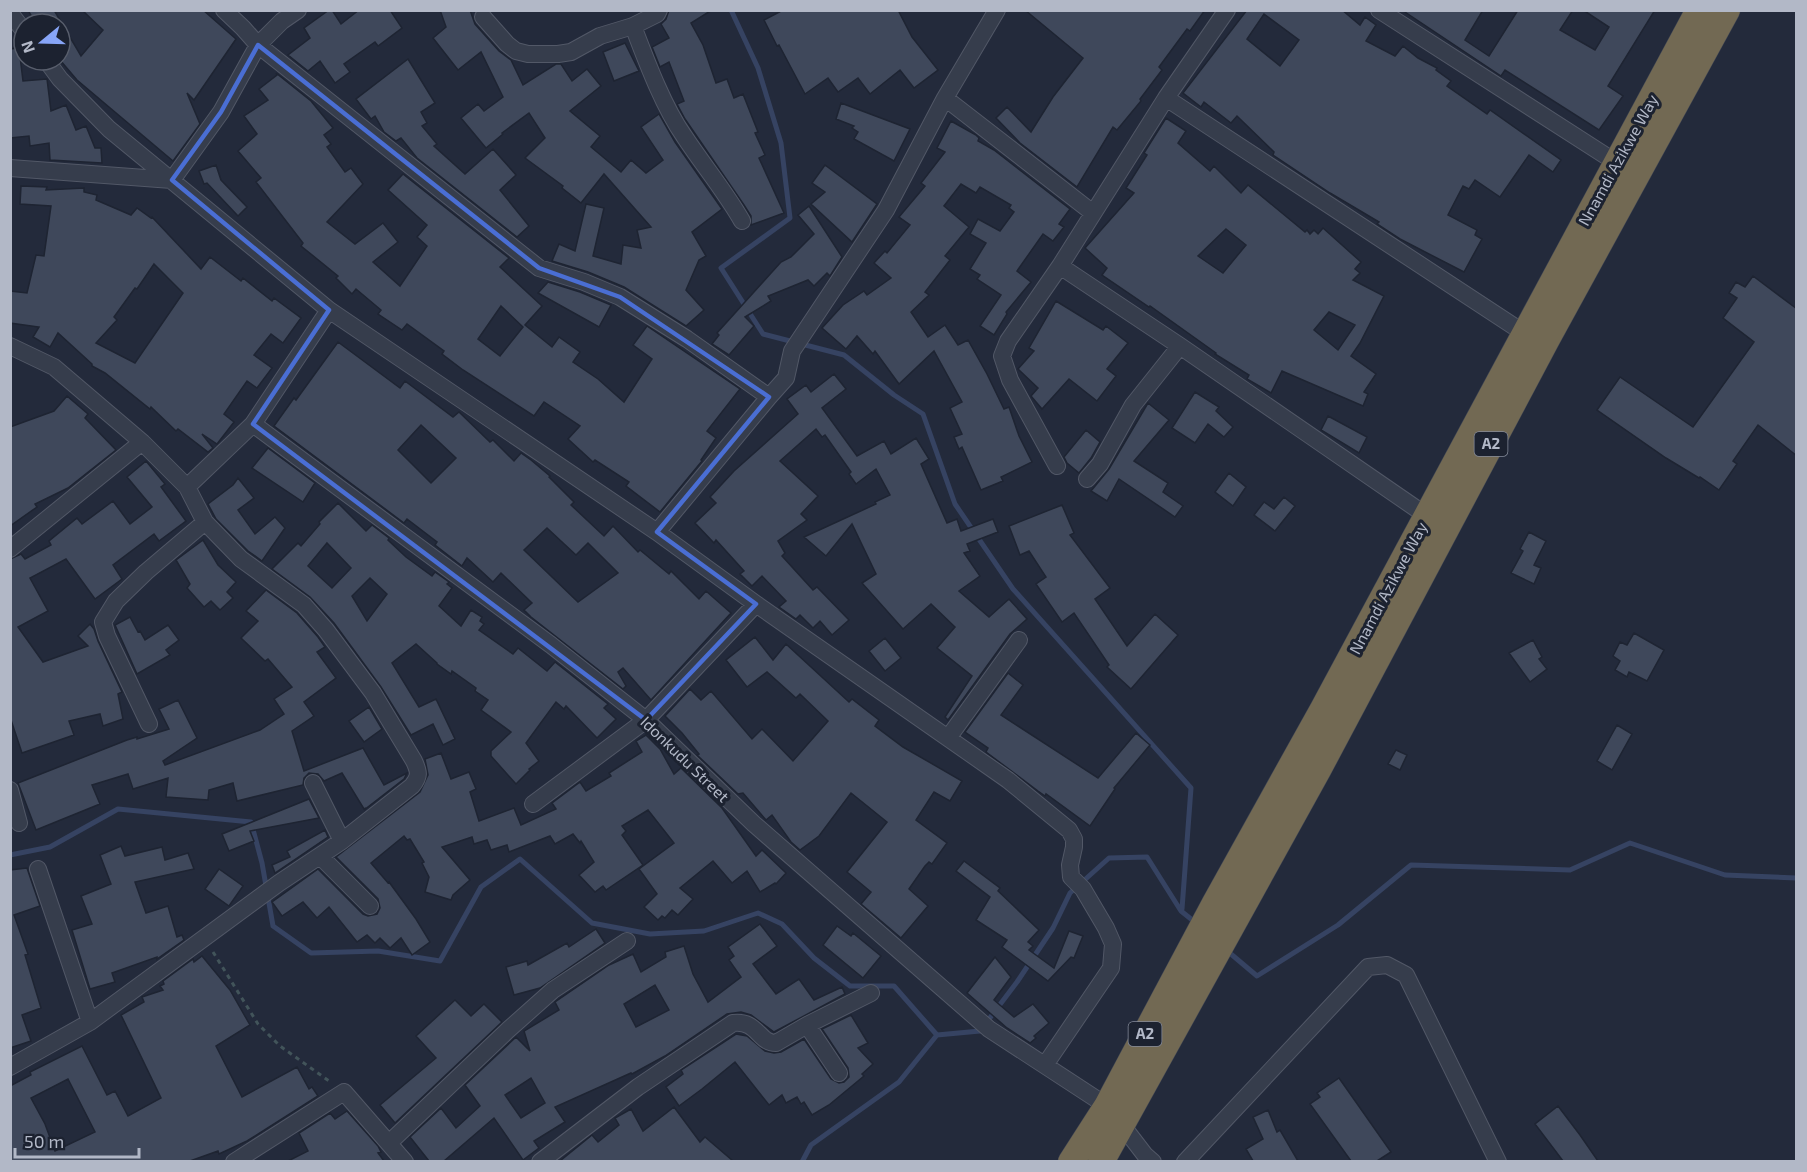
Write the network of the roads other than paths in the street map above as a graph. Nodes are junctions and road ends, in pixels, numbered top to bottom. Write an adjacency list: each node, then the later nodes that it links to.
1 (224, 10): 11 (street)
2 (298, 10): 11 (street)
3 (659, 10): 10 (street)
4 (997, 10): 13 (street)
5 (1227, 10): 14 (street)
6 (1379, 10): 15 (street)
7 (1699, 10): 15 (highway, Nnamdi Azikwe Way / A2)
8 (1727, 10): 55 (highway, Nnamdi Azikwe Way / A2)
9 (483, 17): 10 (street)
10 (633, 26): 19 (street)
11 (258, 45): 17 (street); 25 (street)
12 (55, 72): 17 (street)
13 (945, 98): 18 (street); 25 (street)
14 (1166, 98): 18 (street); 22 (street)
15 (1617, 163): 22 (highway, Nnamdi Azikwe Way / A2)
16 (10, 168): 17 (street)
17 (172, 180): 21 (street)
18 (1093, 213): 20 (street)
19 (742, 221)
20 (1060, 266): 24 (street); 28 (street)
21 (330, 310): 26 (street); 33 (street)
22 (1524, 333): 31 (highway, Nnamdi Azikwe Way / A2)
23 (10, 346): 27 (street)
24 (1180, 346): 29 (street); 31 (street)
25 (769, 397): 33 (street)
26 (253, 424): 30 (street); 37 (street, Idonkudu Street)
27 (142, 442): 30 (street); 34 (street)
28 (1057, 466)
29 (1087, 479)
30 (187, 487): 32 (street)
31 (1427, 516): 55 (highway, Nnamdi Azikwe Way / A2)
32 (205, 522): 38 (street); 44 (street)
33 (657, 532): 35 (street)
34 (10, 549)
35 (756, 604): 37 (street); 39 (street)
36 (1019, 639): 39 (street)
37 (646, 720): 42 (street); 52 (street, Idonkudu Street)
38 (149, 724)
39 (948, 738): 52 (street)
40 (314, 783): 44 (street)
41 (10, 790): 43 (street)
42 (533, 804)
43 (19, 823)
44 (342, 841): 45 (street)
45 (320, 855): 47 (street); 50 (street)
46 (38, 869): 50 (street)
47 (370, 906)
48 (627, 941): 56 (street)
49 (870, 993): 51 (street)
50 (90, 1022): 53 (street)
51 (807, 1025): 54 (street); 60 (street)
52 (1044, 1065): 55 (street, Idonkudu Street)
53 (10, 1067)
54 (839, 1073)
55 (1114, 1115): 57 (street, Idonkudu Street); 61 (highway, Nnamdi Azikwe Way / A2); 62 (highway, Nnamdi Azikwe Way / A2)
56 (388, 1143): 58 (street); 59 (street)
57 (1146, 1159)
58 (234, 1161)
59 (405, 1161)
60 (540, 1161)
61 (1071, 1161)
62 (1101, 1161)
63 (1185, 1161): 64 (street)
64 (1498, 1161)

